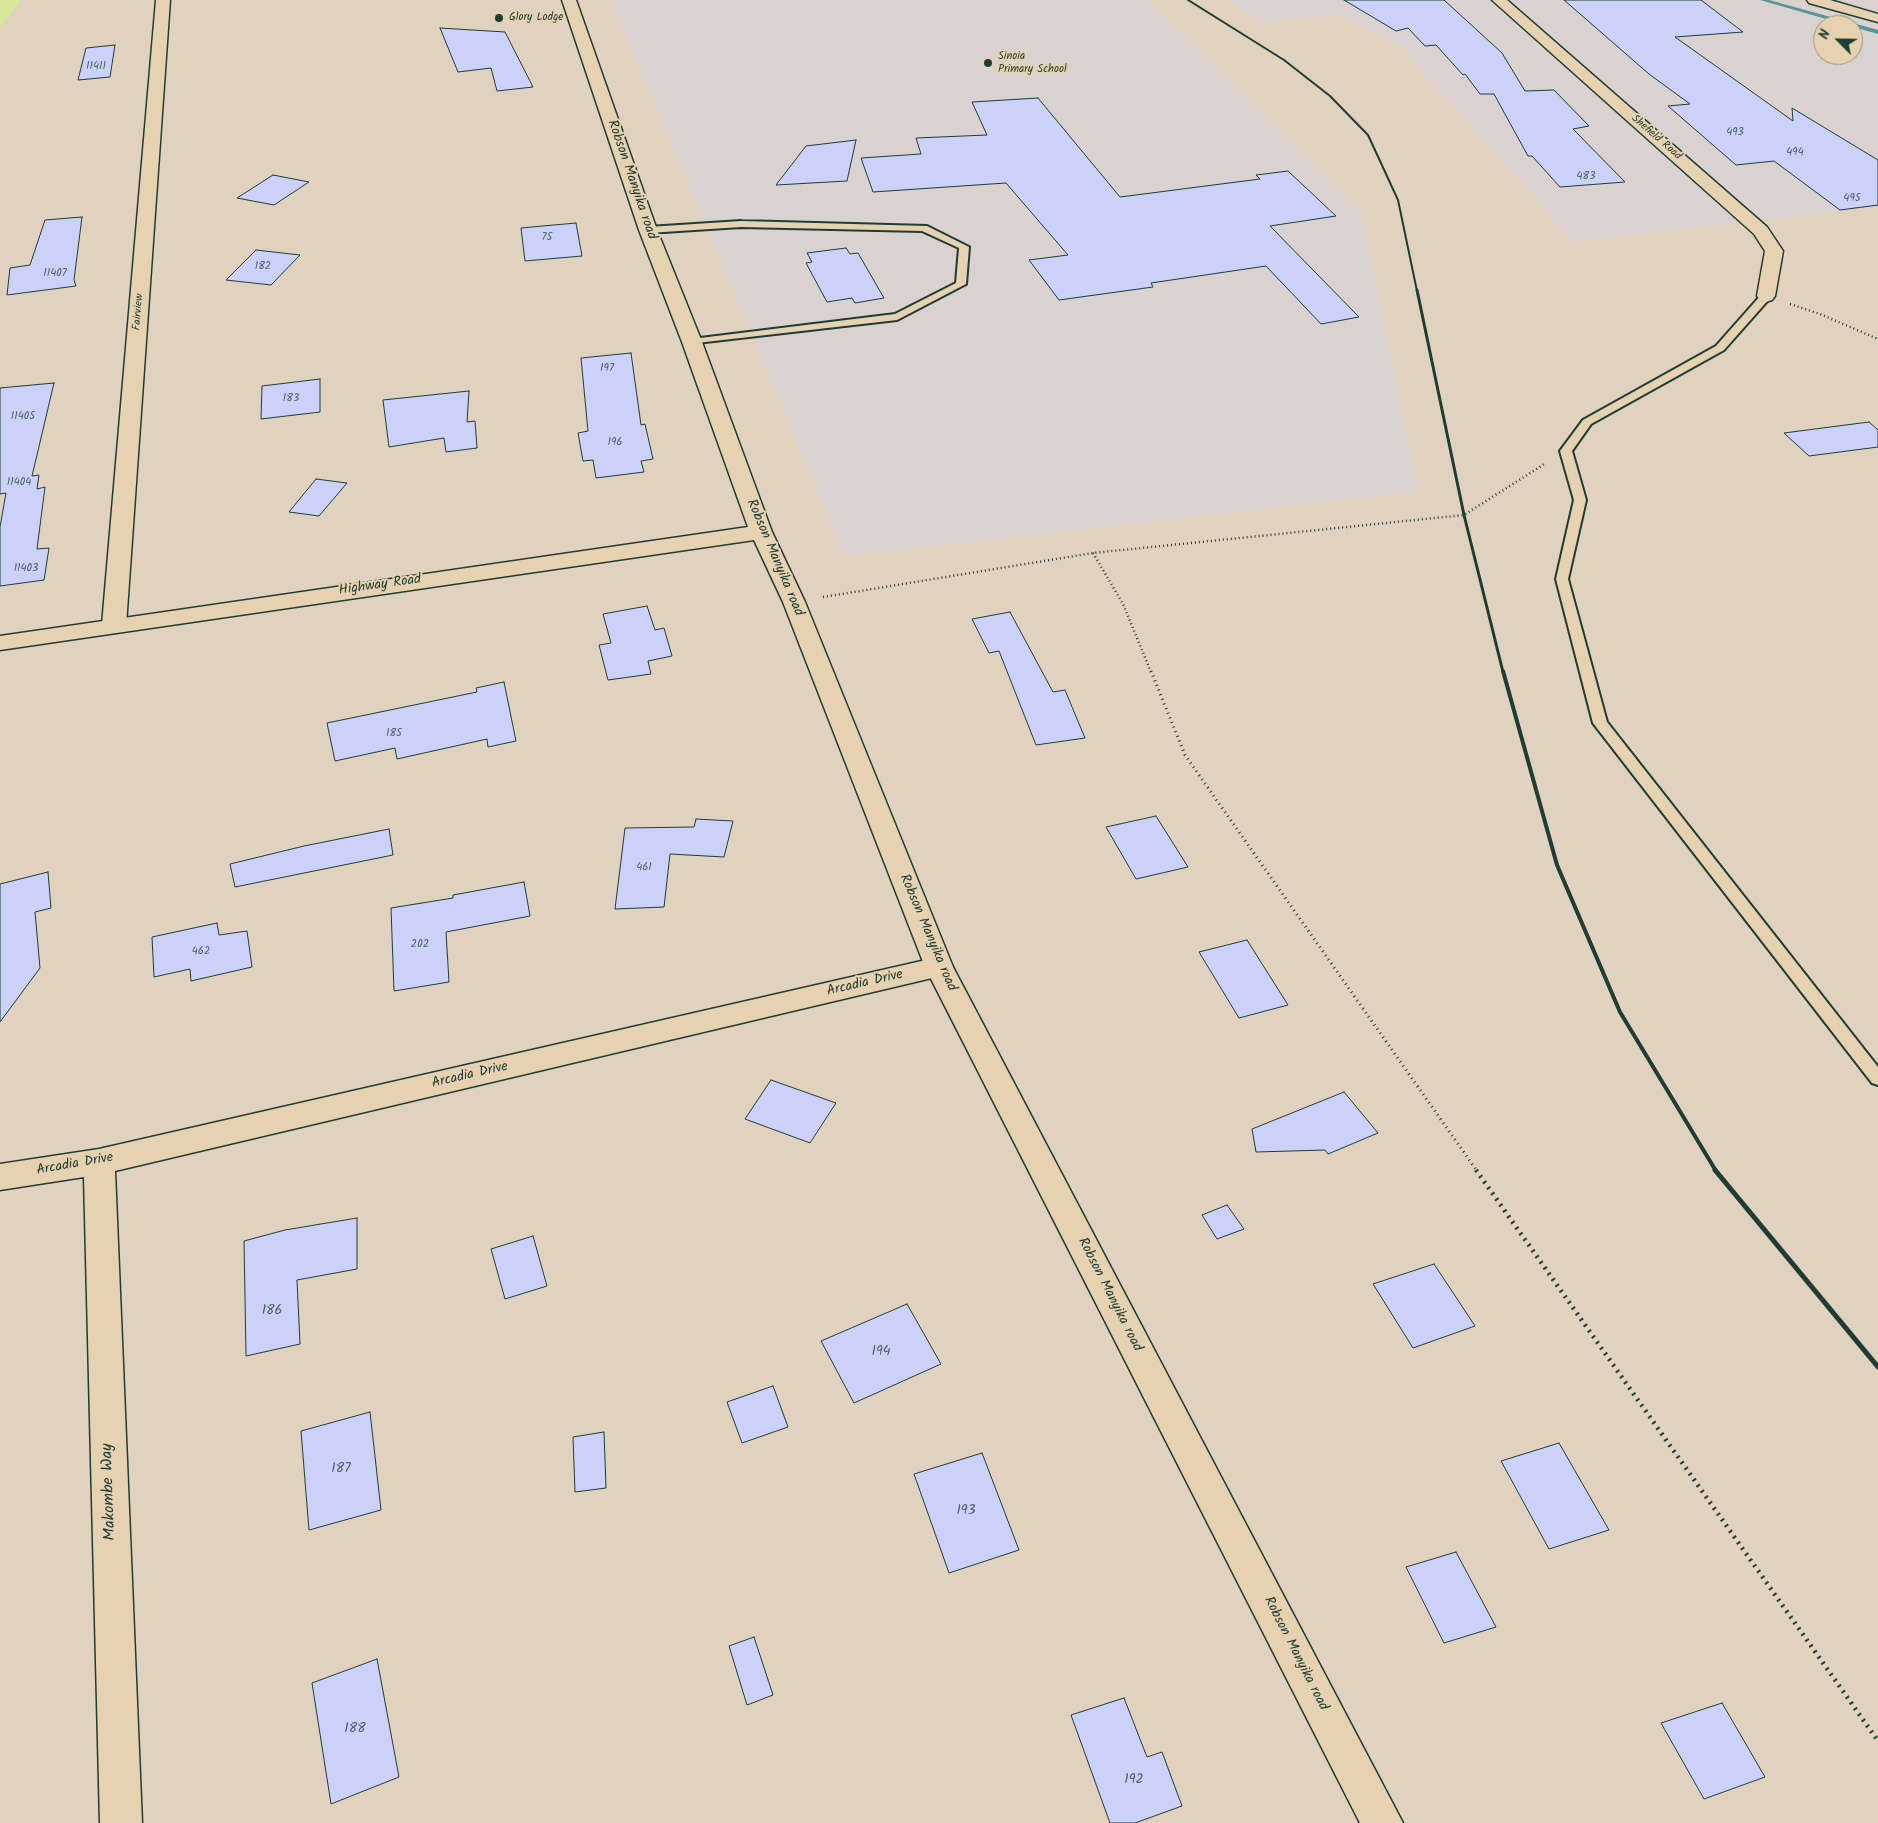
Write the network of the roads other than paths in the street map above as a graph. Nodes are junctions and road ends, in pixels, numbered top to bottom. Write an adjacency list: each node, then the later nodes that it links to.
1 (163, 0): 10 (street, Fairview)
2 (570, 0): 6 (street, Robson Manyika road)
3 (1499, 0): 7 (street, Shefield Road)
4 (1814, 0): 5 (street)
5 (1878, 18)
6 (648, 230): 8 (street, Robson Manyika road); 8 (lane)
7 (1766, 296): 13 (lane)
8 (692, 342): 9 (street, Robson Manyika road)
9 (761, 532): 10 (street, Highway Road); 12 (street, Robson Manyika road)
10 (114, 624): 11 (street, Highway Road)
11 (0, 642)
12 (939, 967): 14 (street, Arcadia Drive); 17 (street, Robson Manyika road)
13 (1878, 1079)
14 (99, 1162): 15 (street, Arcadia Drive); 16 (street, Makombe Way)
15 (0, 1177)
16 (121, 1823)
17 (1382, 1823)

